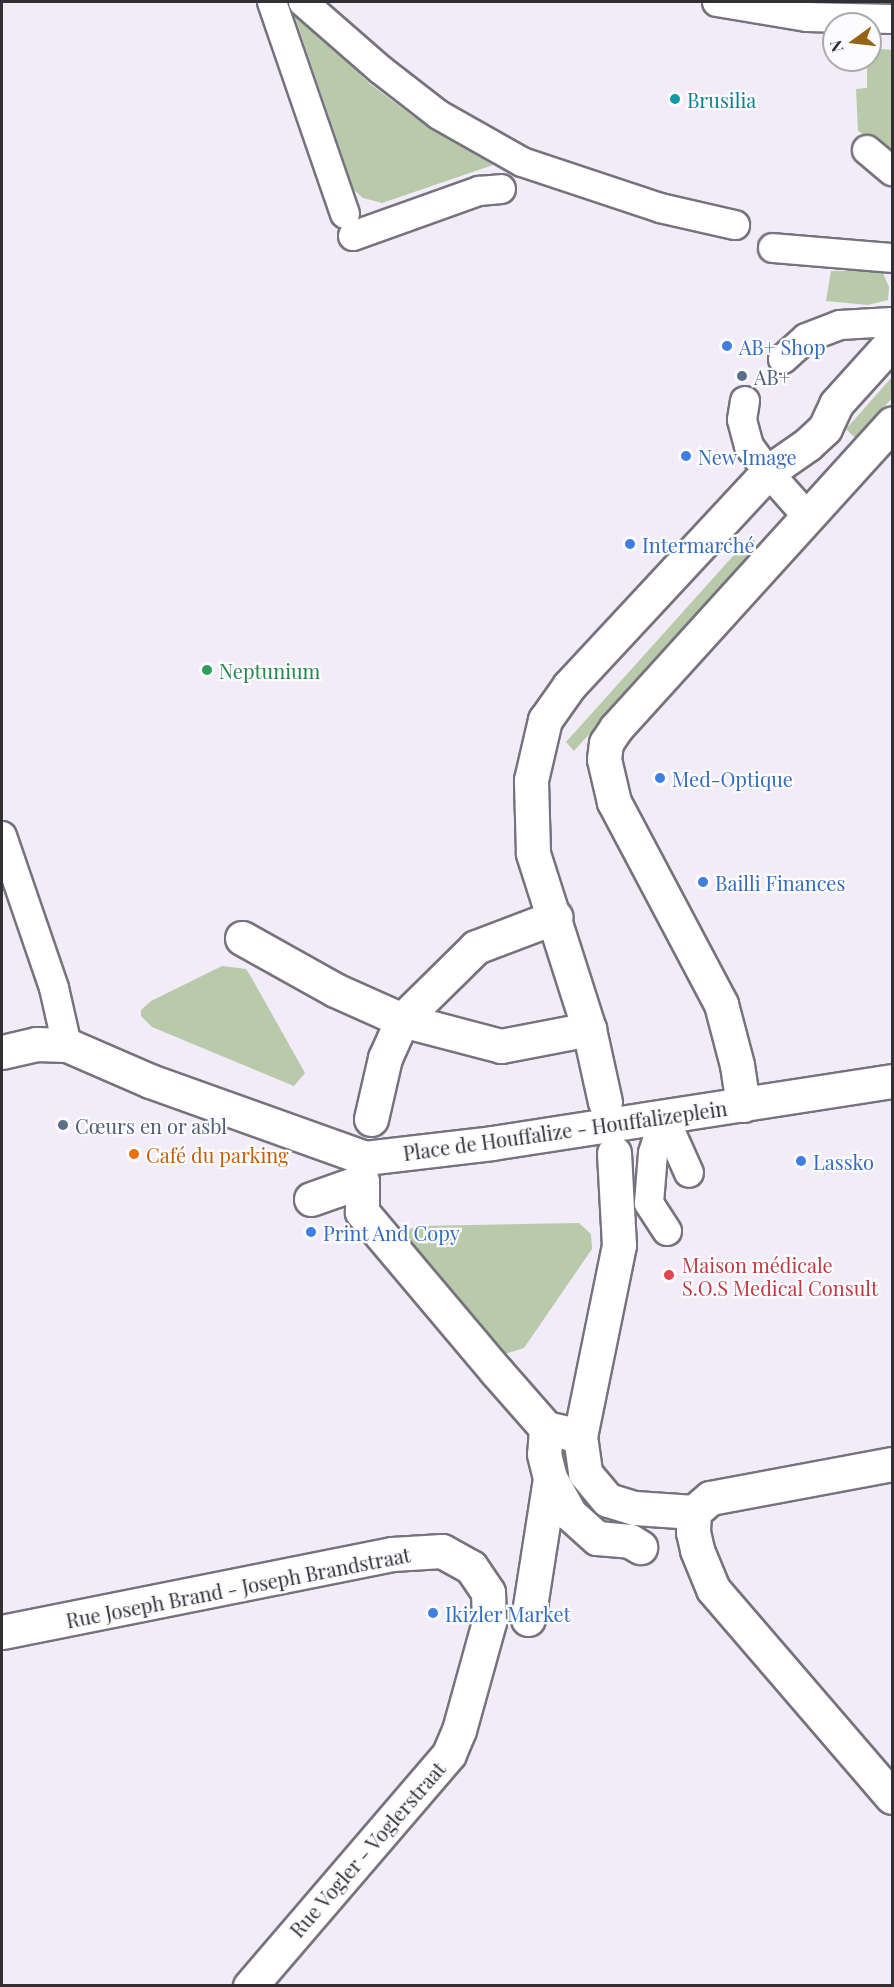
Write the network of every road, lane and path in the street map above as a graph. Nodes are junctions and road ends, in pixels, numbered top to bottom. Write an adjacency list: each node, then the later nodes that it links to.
1 (272, 2): 7 (lane)
2 (303, 2): 8 (lane)
3 (717, 2): 4 (lane)
4 (892, 19)
5 (867, 150): 6 (lane)
6 (892, 171)
7 (501, 189)
8 (735, 225)
9 (773, 248): 10 (lane)
10 (892, 258)
11 (892, 322): 13 (lane)
12 (892, 342): 16 (street)
13 (783, 359)
14 (745, 401): 16 (lane)
15 (892, 424): 17 (street)
16 (768, 472): 17 (lane); 19 (street)
17 (808, 518): 27 (street, Place de Houffalize - Houffalizeplein)
18 (2, 836): 23 (lane)
19 (555, 917): 21 (street); 22 (street)
20 (242, 938): 21 (street)
21 (402, 1020): 22 (street); 29 (street)
22 (589, 1029): 26 (street)
23 (67, 1045): 24 (street); 28 (street, Place de Houffalize - Houffalizeplein)
24 (2, 1052)
25 (892, 1081): 27 (street)
26 (605, 1102)
27 (743, 1105): 28 (street, Place de Houffalize - Houffalizeplein)
28 (664, 1117): 31 (lane); 33 (lane)
29 (371, 1119)
30 (614, 1153): 35 (street, Place de Houffalize - Houffalizeplein)
31 (690, 1173)
32 (311, 1199): 34 (street)
33 (667, 1231)
34 (546, 1428): 35 (street); 37 (street)
35 (580, 1436): 38 (street, Place de Houffalize - Houffalizeplein)
36 (892, 1464): 38 (street)
37 (550, 1478): 39 (street); 41 (street)
38 (694, 1512): 43 (street)
39 (640, 1547)
40 (471, 1567): 42 (street, Rue Joseph Brand - Joseph Brandstraat); 44 (street, Rue Vogler - Voglerstraat)
41 (528, 1618)
42 (2, 1632)
43 (892, 1797)
44 (250, 1986)

